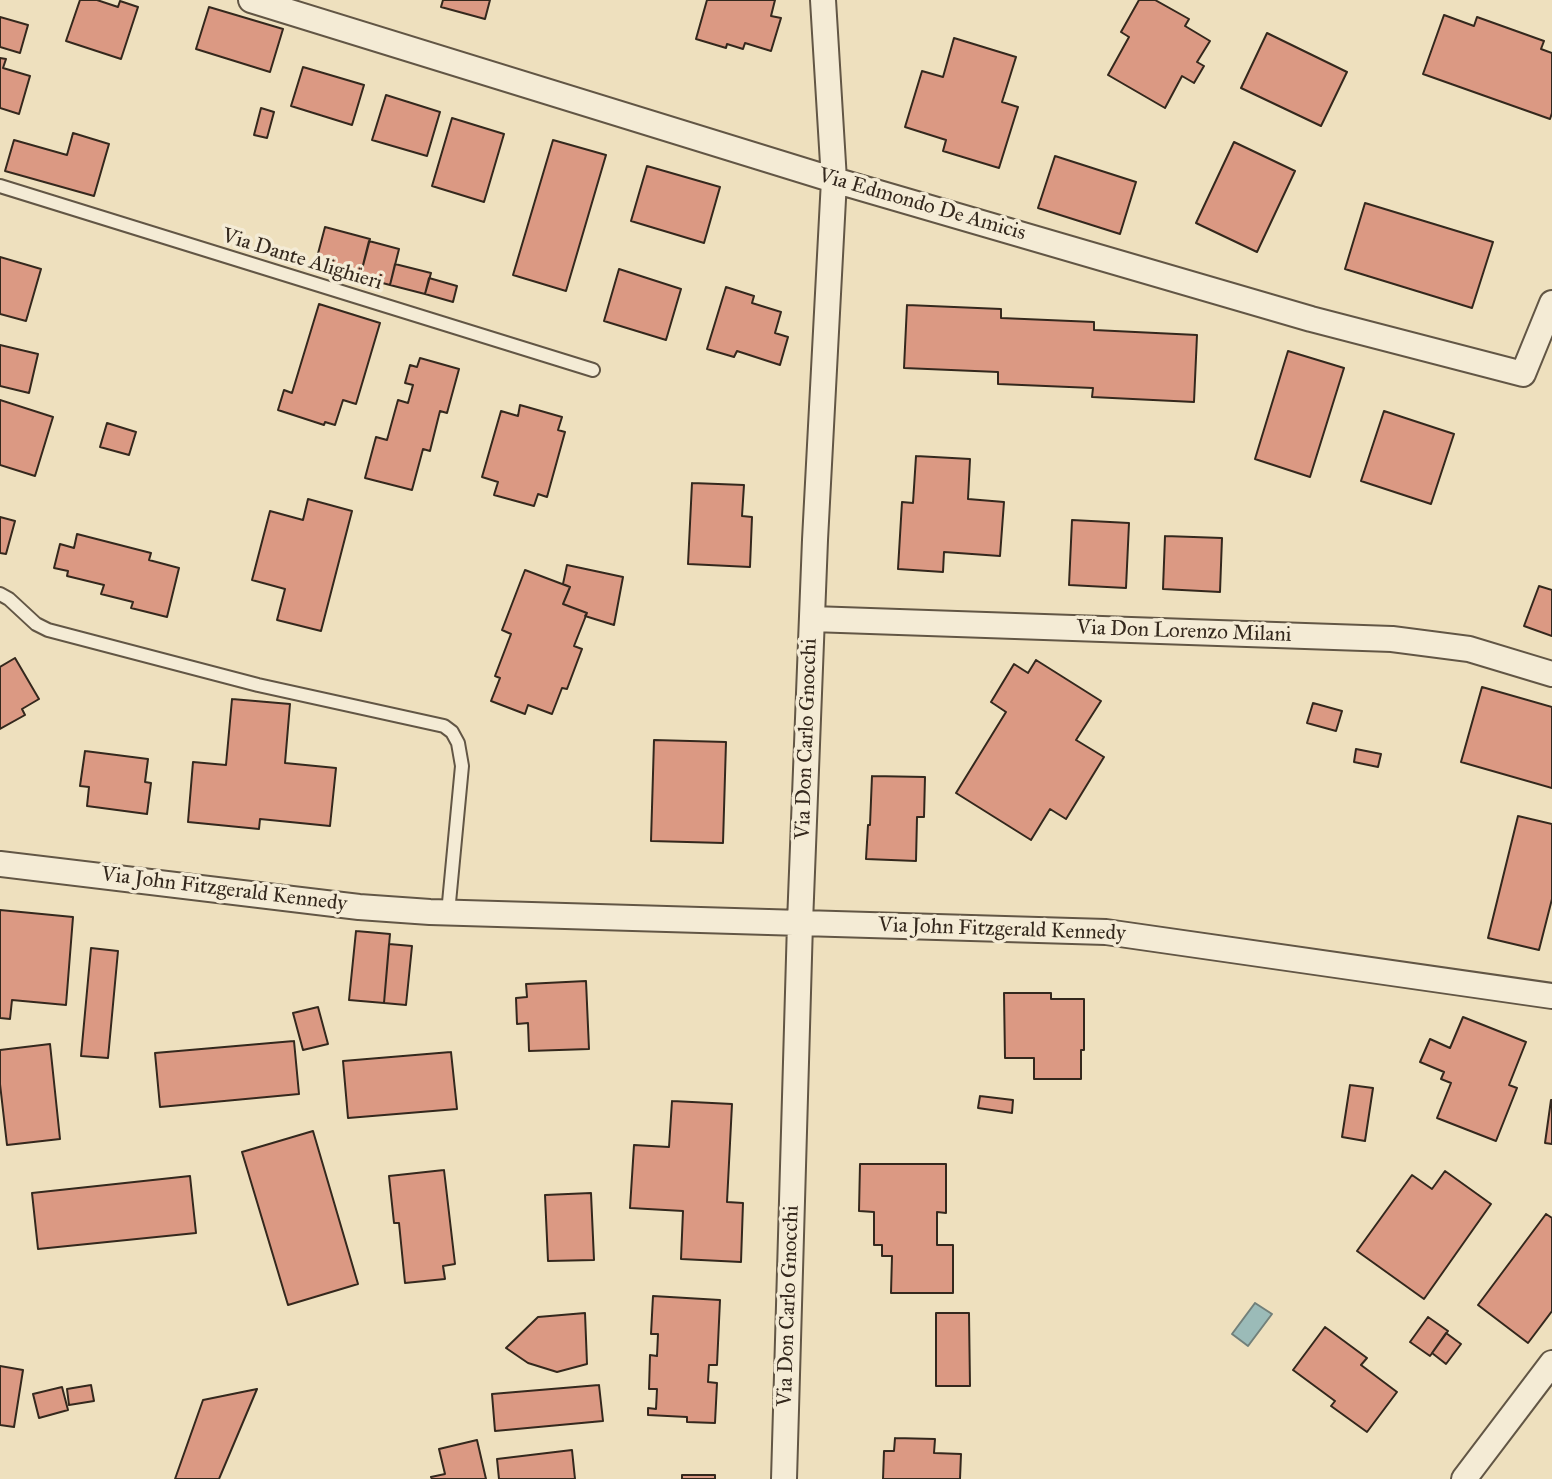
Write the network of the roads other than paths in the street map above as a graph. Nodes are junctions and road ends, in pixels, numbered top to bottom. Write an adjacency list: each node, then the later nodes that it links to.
1 (251, 0): 3 (street, Via Edmondo De Amicis)
2 (823, 0): 3 (street, Via Don Carlo Gnocchi)
3 (834, 180): 5 (street, Via Edmondo De Amicis); 8 (street, Via Don Carlo Gnocchi)
4 (0, 186): 6 (lane, Via Dante Alighieri)
5 (1552, 303)
6 (593, 370)
7 (0, 594): 11 (lane)
8 (812, 619): 9 (street, Via Don Lorenzo Milani); 12 (street, Via Don Carlo Gnocchi)
9 (1552, 674)
10 (0, 864): 11 (street, Via John Fitzgerald Kennedy)
11 (447, 913): 12 (street, Via John Fitzgerald Kennedy)
12 (800, 923): 13 (street, Via John Fitzgerald Kennedy); 15 (street, Via Don Carlo Gnocchi)
13 (1552, 996)
14 (1552, 1363): 16 (street)
15 (784, 1479)
16 (1464, 1479)

